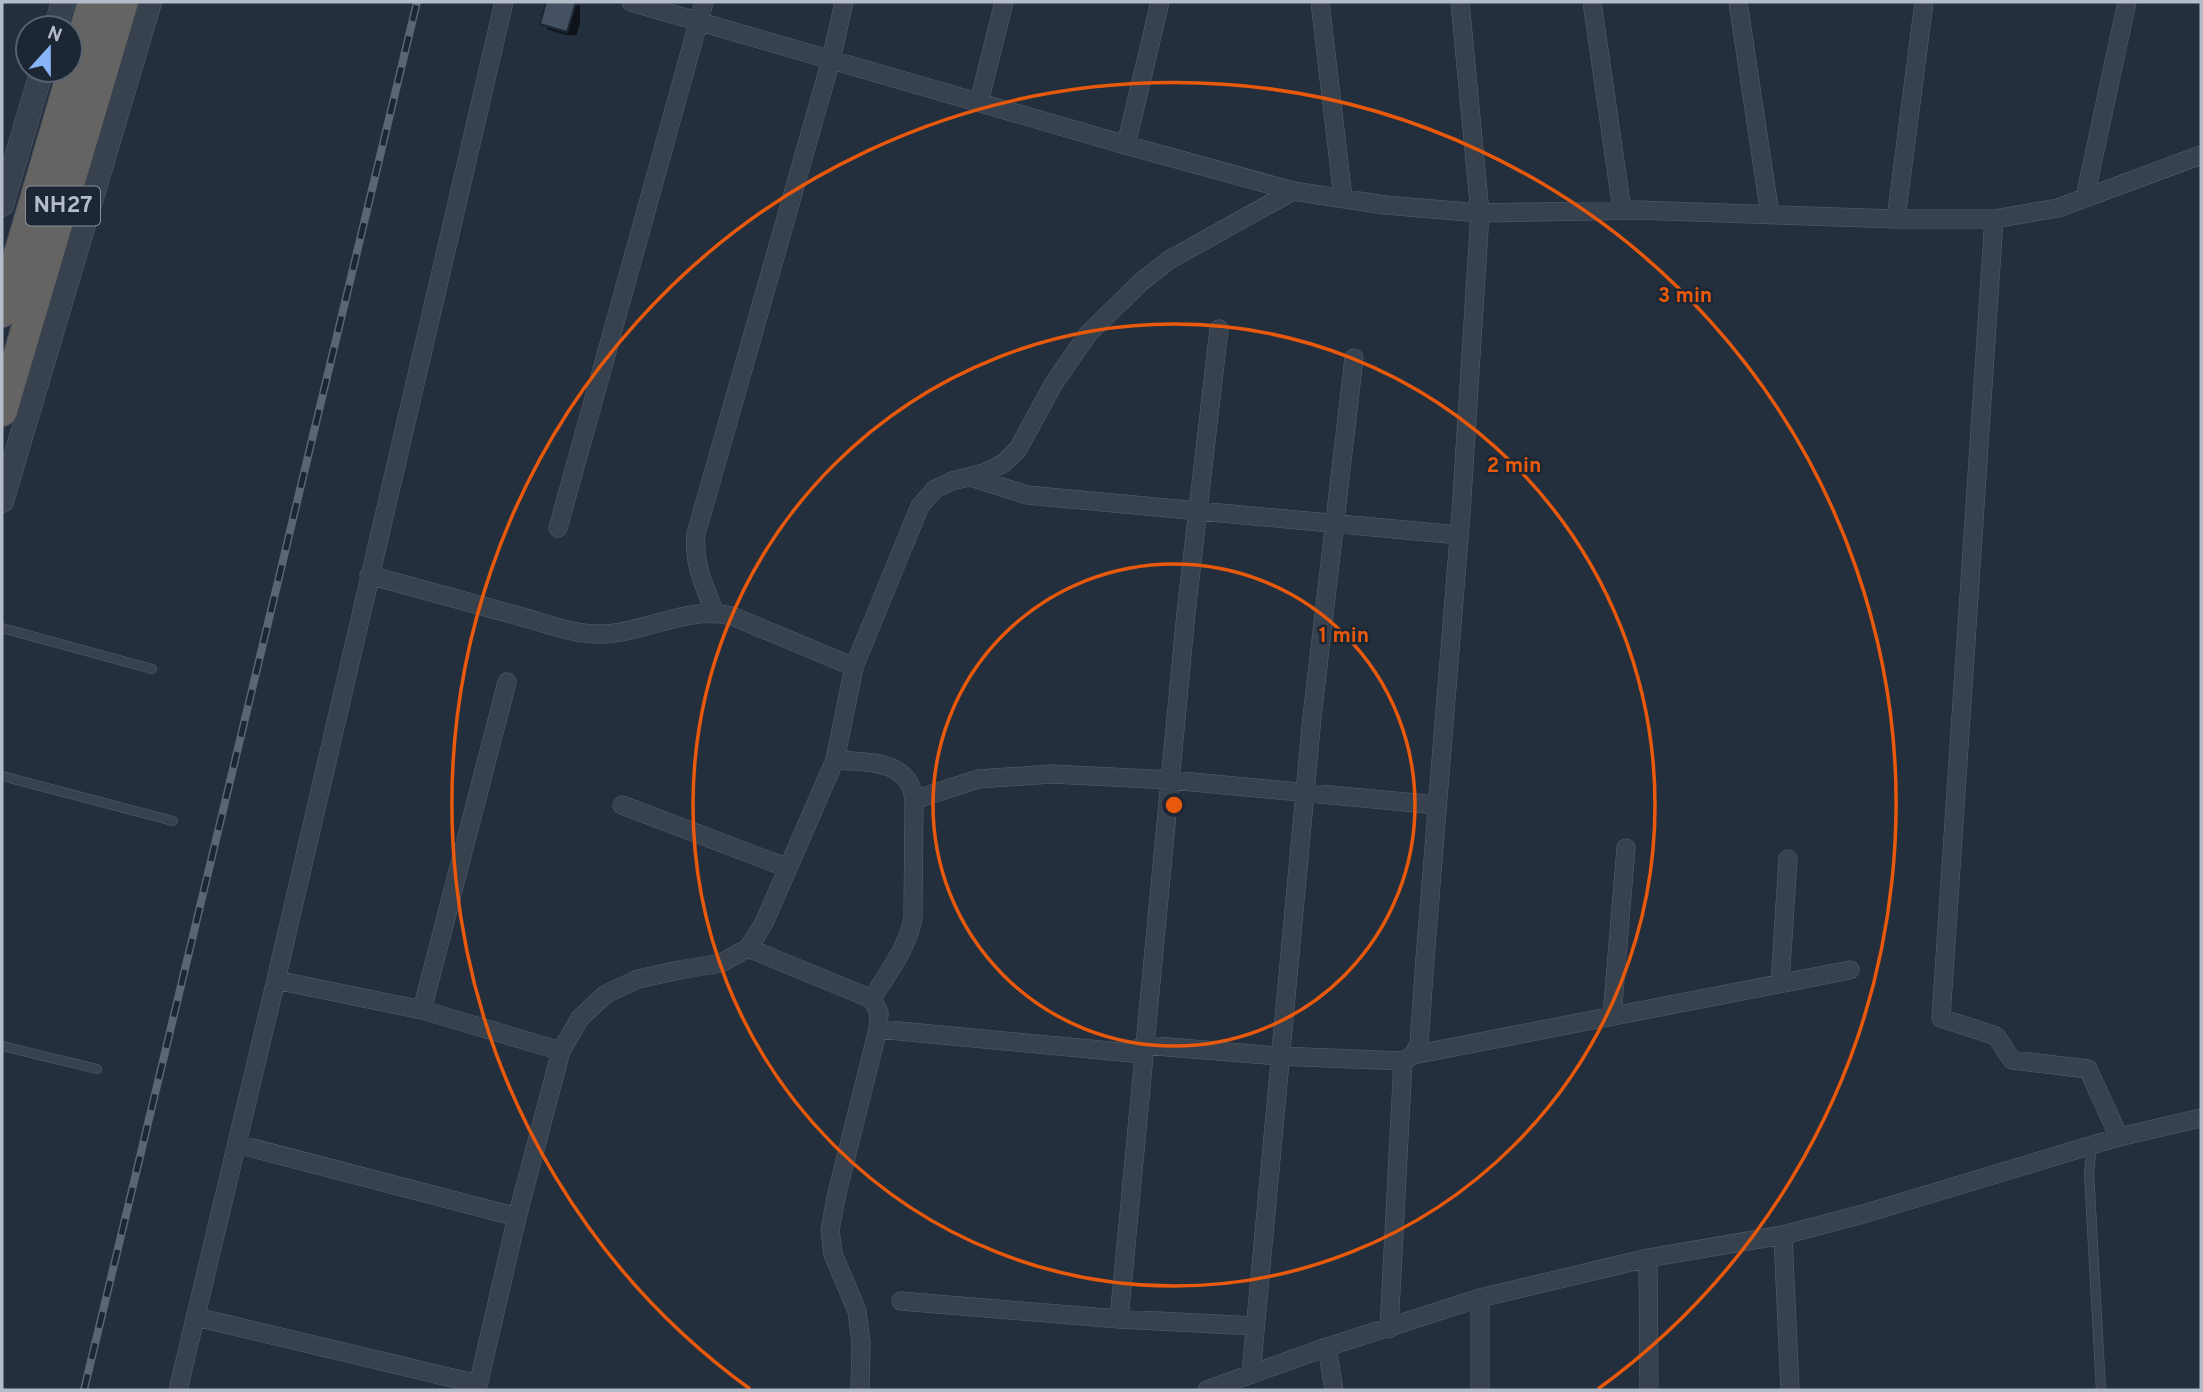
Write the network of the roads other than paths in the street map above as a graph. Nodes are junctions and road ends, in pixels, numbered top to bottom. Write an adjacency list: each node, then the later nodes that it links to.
1 (93, 2): 31 (highway, NH27)
2 (123, 2): 34 (highway, NH27)
3 (149, 2): 36 (street)
4 (504, 2): 41 (street)
5 (631, 2): 16 (street)
6 (704, 2): 16 (street)
7 (844, 2): 17 (street)
8 (1004, 2): 19 (street)
9 (1160, 2): 20 (street)
10 (1320, 2): 24 (street)
11 (1461, 2): 27 (street)
12 (1592, 2): 26 (street)
13 (1738, 2): 28 (street)
14 (1924, 2): 29 (street)
15 (2127, 2): 23 (street)
16 (699, 22): 17 (street); 39 (street)
17 (831, 60): 19 (street); 42 (street)
18 (39, 84): 25 (street)
19 (979, 102): 20 (street)
20 (1126, 145): 22 (street)
21 (2201, 155): 23 (street)
22 (1293, 191): 24 (street); 35 (street)
23 (2085, 197): 30 (street)
24 (1343, 198): 27 (street)
25 (2, 205)
26 (1622, 210): 27 (street); 28 (street)
27 (1479, 213): 40 (street)
28 (1770, 215): 29 (street)
29 (1896, 219): 30 (street)
30 (1994, 219): 73 (street)
31 (2, 312)
32 (1219, 329): 37 (street)
33 (1354, 358): 38 (street)
34 (2, 411)
35 (970, 477): 37 (street); 44 (street)
36 (2, 501)
37 (1197, 511): 38 (street); 49 (street)
38 (1335, 524): 40 (street); 50 (street)
39 (558, 528)
40 (1459, 535): 53 (street)
41 (369, 575): 42 (street); 60 (street)
42 (714, 611): 44 (street)
43 (2, 628): 45 (lane)
44 (855, 667): 47 (street)
45 (152, 669)
46 (507, 682): 63 (street)
47 (835, 760): 51 (street); 57 (street)
48 (2, 776): 54 (lane)
49 (1171, 780): 50 (street); 51 (street); 66 (street)
50 (1305, 793): 53 (street); 69 (street)
51 (914, 800): 62 (street)
52 (622, 805): 57 (street)
53 (1437, 805): 70 (street)
54 (173, 821)
55 (1626, 848): 64 (street)
56 (1788, 859): 61 (street)
57 (788, 868): 58 (street)
58 (748, 948): 62 (street); 68 (street)
59 (1850, 970): 61 (street)
60 (276, 980): 63 (street); 74 (street)
61 (1780, 983): 64 (street)
62 (872, 999): 65 (street)
63 (422, 1010): 68 (street)
64 (1612, 1016): 70 (street)
65 (878, 1029): 66 (street); 89 (street)
66 (1144, 1045): 69 (street); 82 (street)
67 (2, 1046): 71 (lane)
68 (561, 1051): 76 (street)
69 (1279, 1056): 70 (street); 83 (street)
70 (1408, 1058): 84 (street)
71 (97, 1069)
72 (2201, 1118): 73 (street)
73 (2119, 1137): 75 (street)
74 (237, 1143): 76 (street); 81 (street)
75 (2092, 1146): 77 (street); 95 (lane)
76 (517, 1217): 87 (street)
77 (1783, 1235): 78 (street); 94 (street)
78 (1648, 1258): 79 (street); 93 (street)
79 (1480, 1298): 84 (street); 92 (street)
80 (901, 1301): 82 (street)
81 (196, 1317): 87 (street); 88 (street)
82 (1119, 1319): 83 (street)
83 (1255, 1325): 86 (street)
84 (1389, 1329): 85 (street)
85 (1327, 1347): 86 (street); 91 (street)
86 (1251, 1374): 90 (street)
87 (477, 1387)
88 (178, 1390)
89 (860, 1390)
90 (1206, 1390)
91 (1334, 1390)
92 (1480, 1390)
93 (1648, 1390)
94 (1790, 1390)
95 (2101, 1390)

